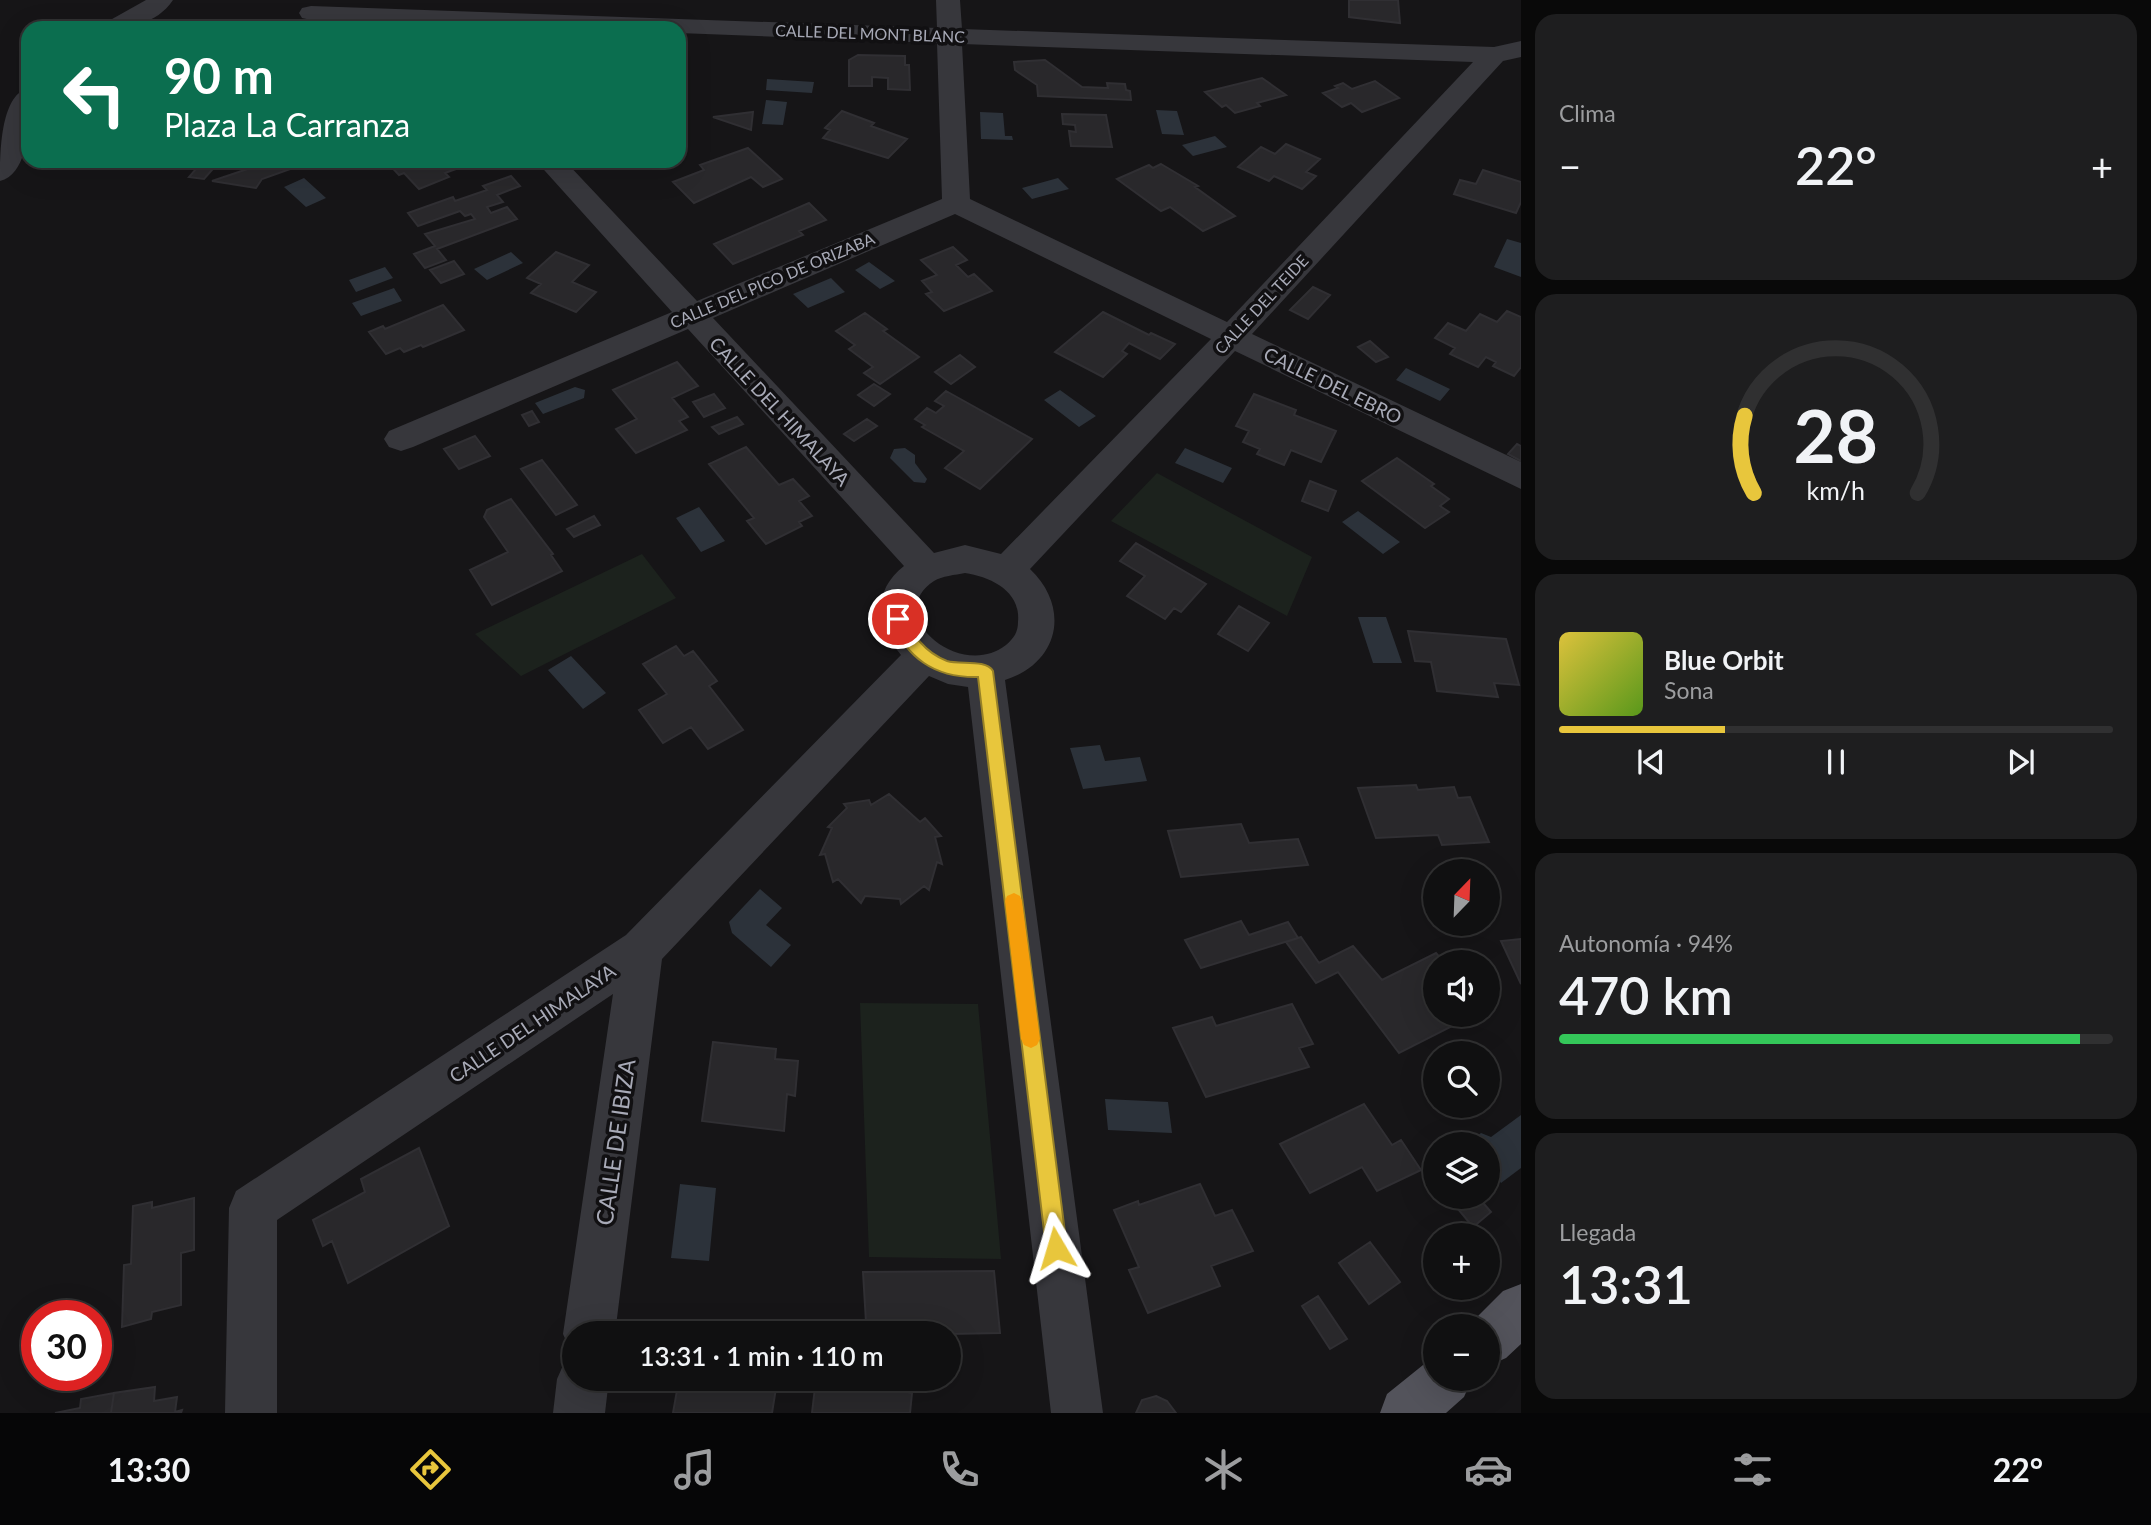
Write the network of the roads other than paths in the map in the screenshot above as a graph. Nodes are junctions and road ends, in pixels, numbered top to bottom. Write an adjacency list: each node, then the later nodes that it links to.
1 (161, 0): 4 (street)
2 (948, 0): 7 (street)
3 (311, 13): 5 (street, CALLE DEL MONT BLANC)
4 (127, 21)
5 (401, 21)
6 (686, 29): 7 (street, CALLE DEL MONT BLANC)
7 (949, 36): 8 (street, CALLE DEL MONT BLANC); 14 (street)
8 (1429, 52): 9 (street, CALLE DEL MONT BLANC); 10 (street, CALLE DEL MONT BLANC)
9 (1508, 52): 10 (street, CALLE DEL TEIDE)
10 (1468, 82): 16 (street, CALLE DEL TEIDE)
11 (21, 107): 13 (street)
12 (556, 168): 15 (street, CALLE DEL HIMALAYA)
13 (0, 173)
14 (956, 203): 15 (street, CALLE DEL PICO DE ORIZABA); 16 (street, CALLE DEL EBRO)
15 (690, 315): 17 (street, CALLE DEL PICO DE ORIZABA); 19 (street, CALLE DEL HIMALAYA)
16 (1232, 336): 18 (street, CALLE DEL EBRO); 20 (street, CALLE DEL TEIDE)
17 (401, 439)
18 (1521, 477)
19 (926, 567): 20 (street); 21 (street)
20 (1006, 571): 22 (street)
21 (924, 656): 22 (street); 23 (street, CALLE DEL HIMALAYA)
22 (985, 671): 31 (street)
23 (641, 950): 25 (street, CALLE DE IBIZA); 29 (street, CALLE DEL HIMALAYA)
24 (1521, 1309): 26 (main road)
25 (591, 1321)
26 (1500, 1329)
27 (582, 1391): 30 (street)
28 (1432, 1391): 32 (main road)
29 (251, 1413)
30 (579, 1413)
31 (1077, 1413)
32 (1406, 1413)

